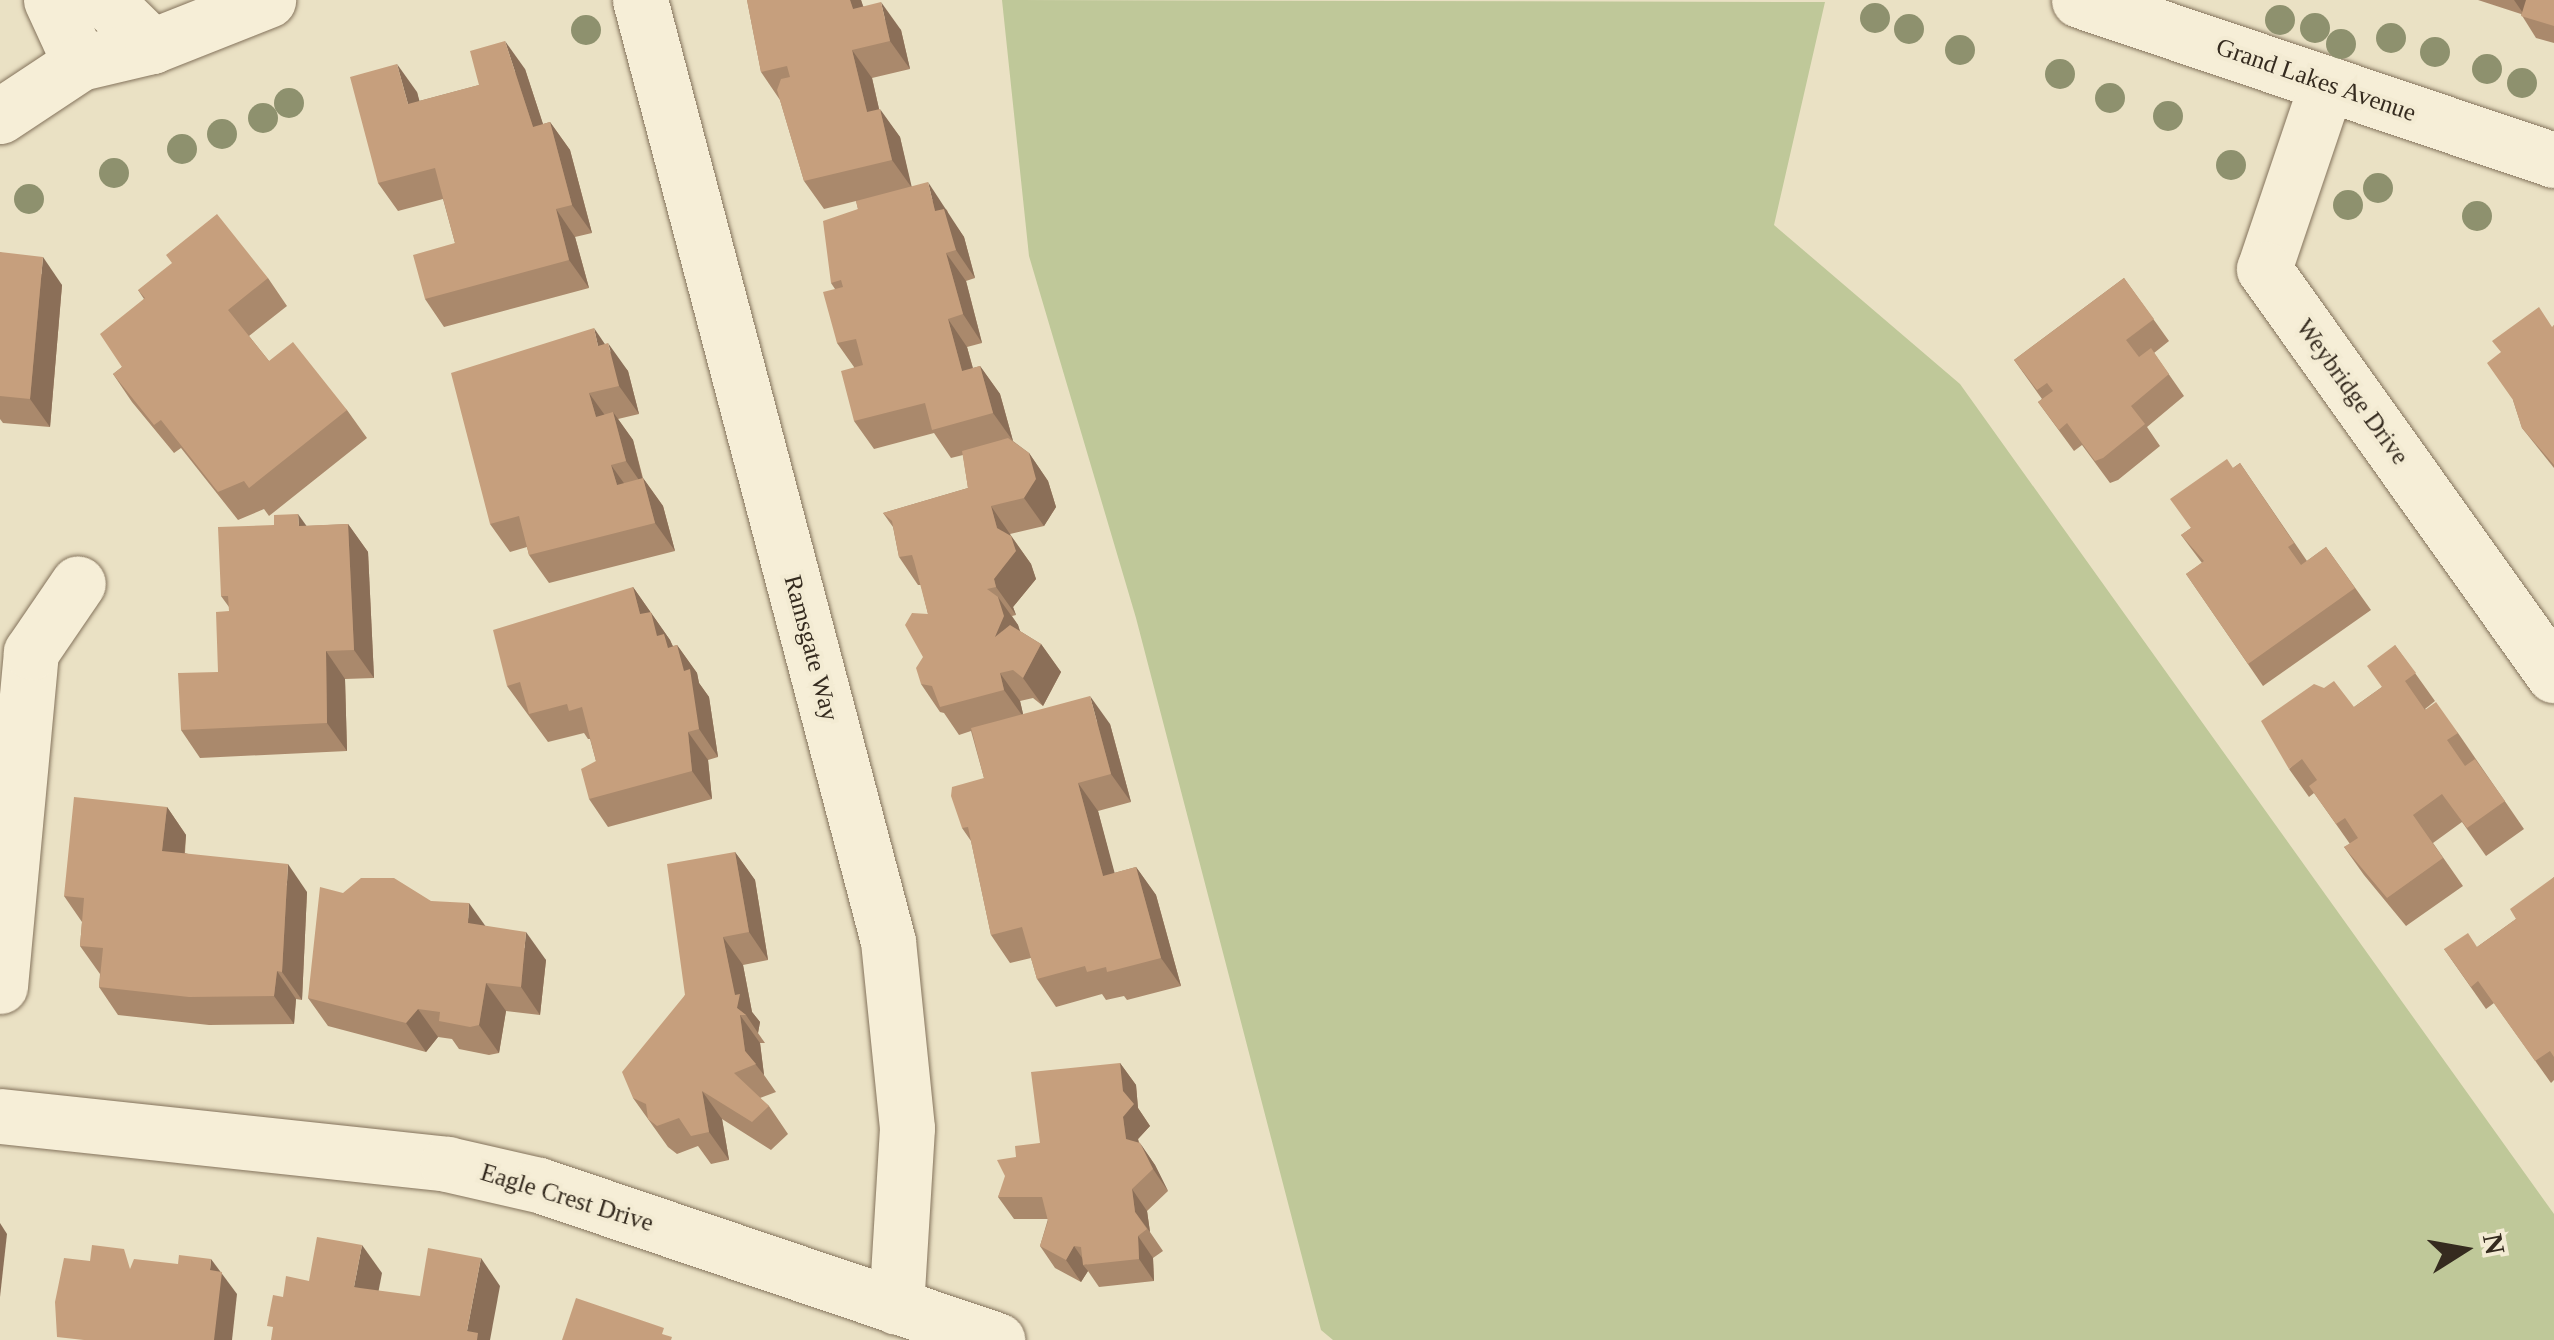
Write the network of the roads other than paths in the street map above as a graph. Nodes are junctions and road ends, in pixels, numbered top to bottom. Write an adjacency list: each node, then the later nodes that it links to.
1 (52, 0): 7 (street)
2 (105, 0): 6 (street)
3 (268, 0): 6 (street)
4 (640, 0): 15 (street, Ramsgate Way)
5 (2079, 0): 8 (street, Grand Lakes Avenue)
6 (152, 46): 7 (street)
7 (80, 62): 9 (street)
8 (2327, 83): 10 (street, Grand Lakes Avenue); 12 (street, Weybridge Drive)
9 (0, 116)
10 (2554, 160)
11 (78, 583): 13 (street)
12 (2554, 675)
13 (0, 986)
14 (0, 1116): 15 (street, Eagle Crest Drive)
15 (896, 1307): 16 (street, Eagle Crest Drive)
16 (998, 1340)

